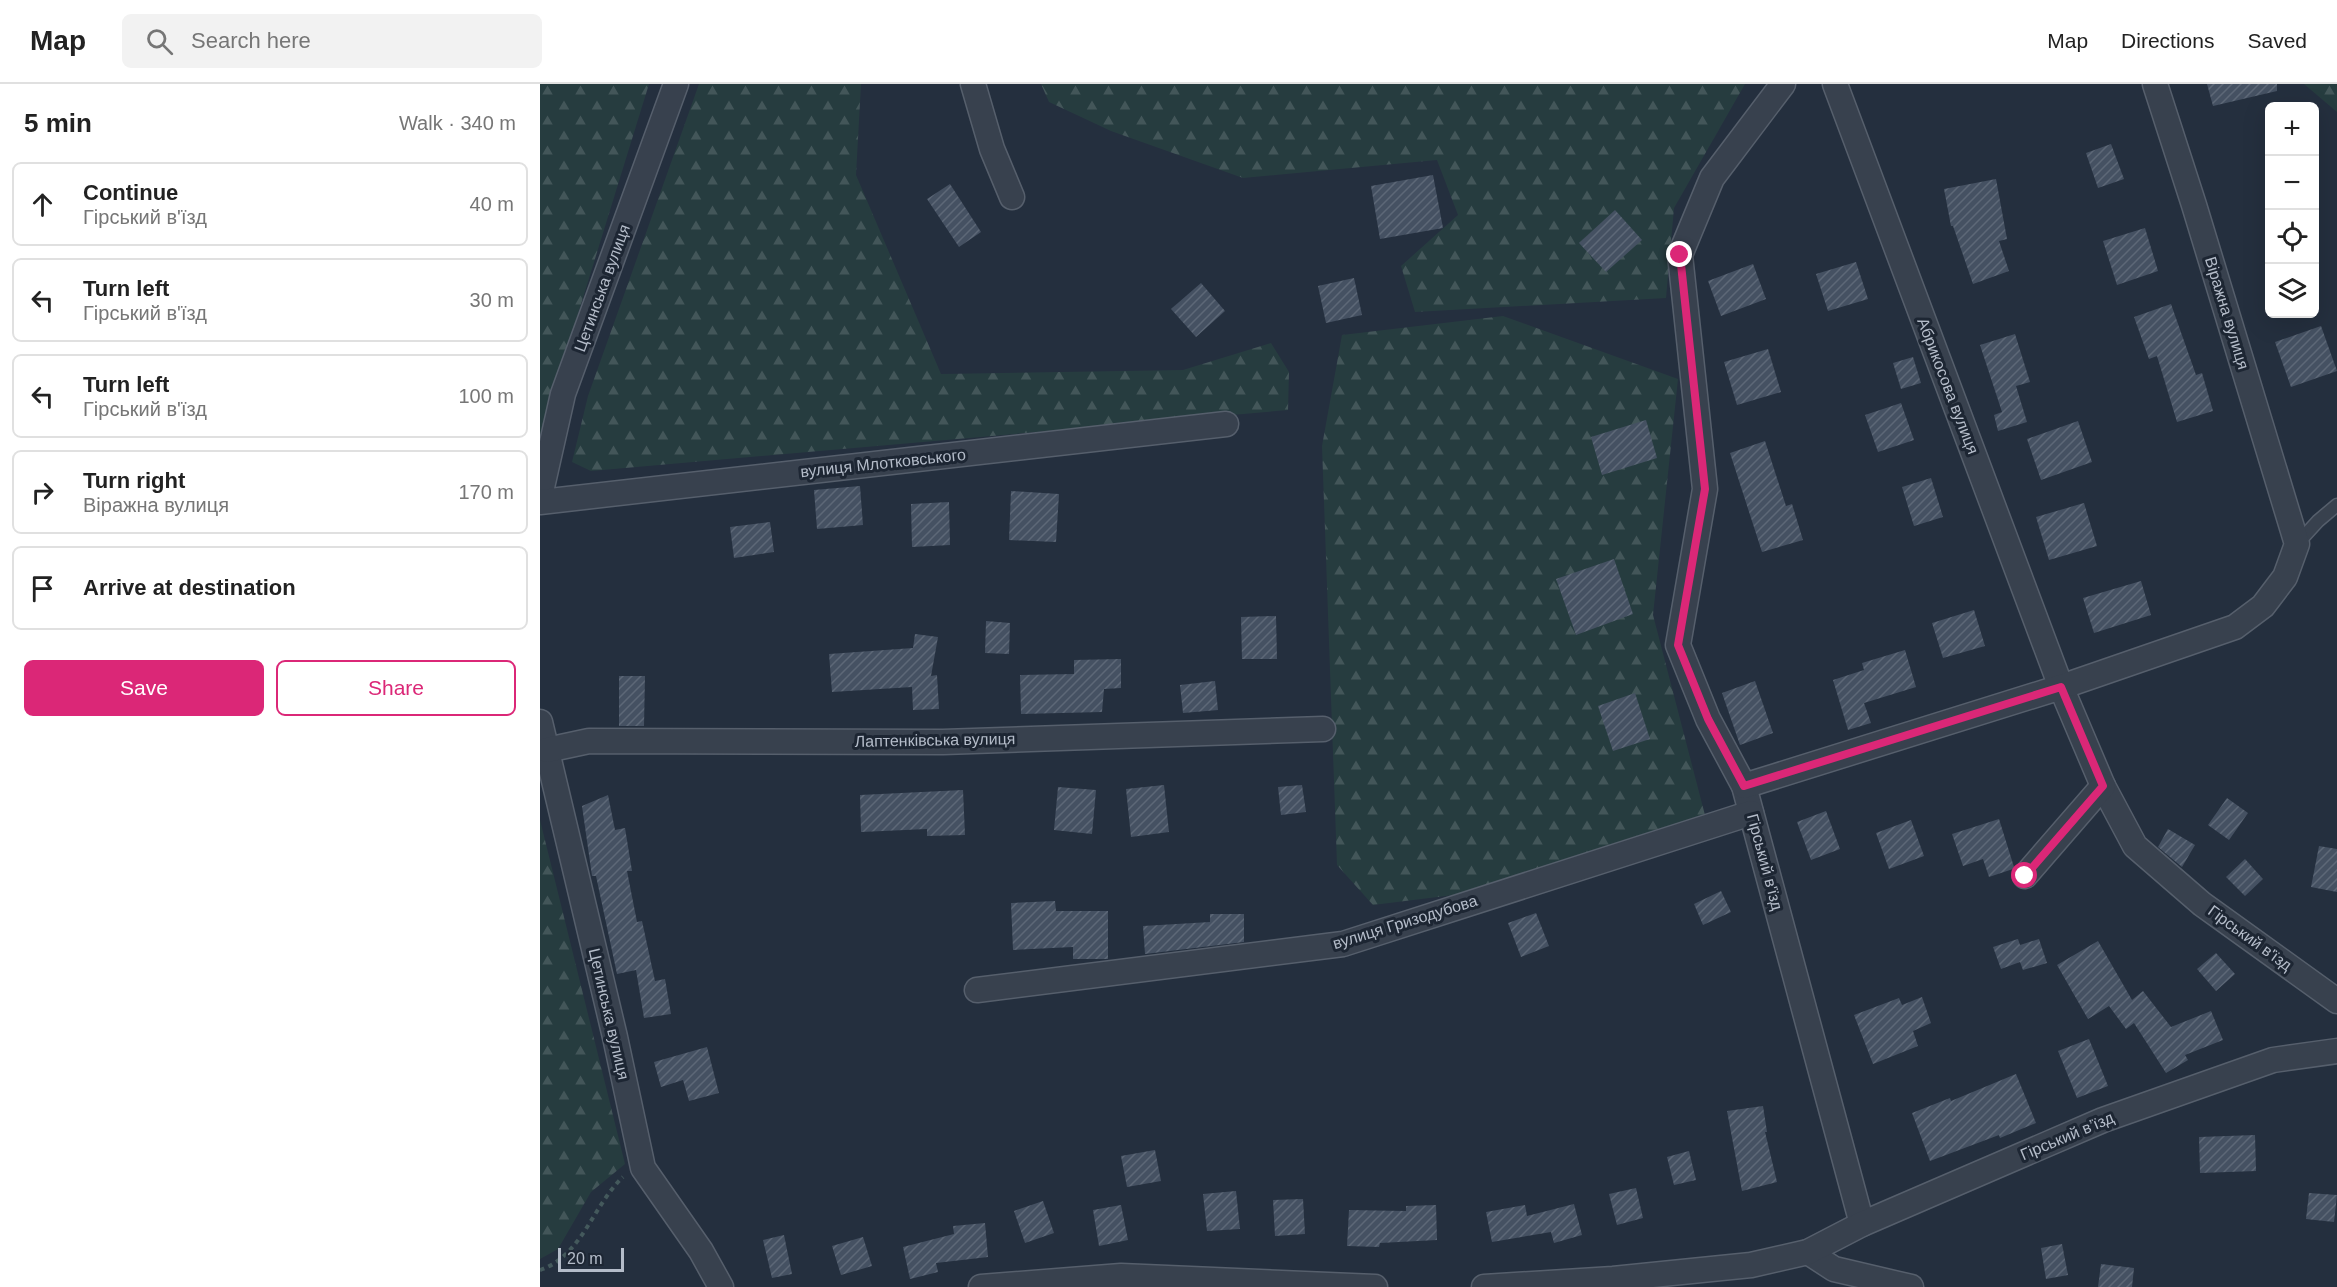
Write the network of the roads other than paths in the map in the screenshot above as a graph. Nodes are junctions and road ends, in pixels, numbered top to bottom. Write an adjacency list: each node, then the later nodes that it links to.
1 (676, 84): 8 (street, Цетинська вулиця)
2 (973, 84): 6 (street)
3 (1784, 84): 16 (street)
4 (1835, 84): 12 (street, Абрикосова вулиця)
5 (2155, 84): 11 (street, Віражна вулиця)
6 (1012, 196)
7 (1226, 424): 9 (street, вулиця Млотковського)
8 (540, 496)
9 (540, 502)
10 (2337, 505): 11 (lane)
11 (2297, 544): 12 (street)
12 (2061, 687): 16 (street); 17 (street, Гірський в'їзд)
13 (540, 722): 15 (street, Цетинська вулиця)
14 (1323, 729): 15 (street, Лаптенківська вулиця)
15 (547, 750): 25 (street, Цетинська вулиця)
16 (1744, 786): 18 (street, Гірський в'їзд)
17 (2103, 786): 19 (street); 21 (street, Гірський в'їзд)
18 (1751, 813): 20 (street, вулиця Гризодубова); 23 (street, Гірський в'їзд)
19 (2025, 876)
20 (977, 990)
21 (2337, 1001)
22 (2337, 1051): 23 (street, Гірський в’їзд)
23 (1862, 1224): 24 (street, Гірський в’їзд)
24 (1808, 1252): 28 (street); 29 (street)
25 (721, 1287)
26 (981, 1287): 27 (street)
27 (1375, 1287)
28 (1484, 1287)
29 (1911, 1287)

